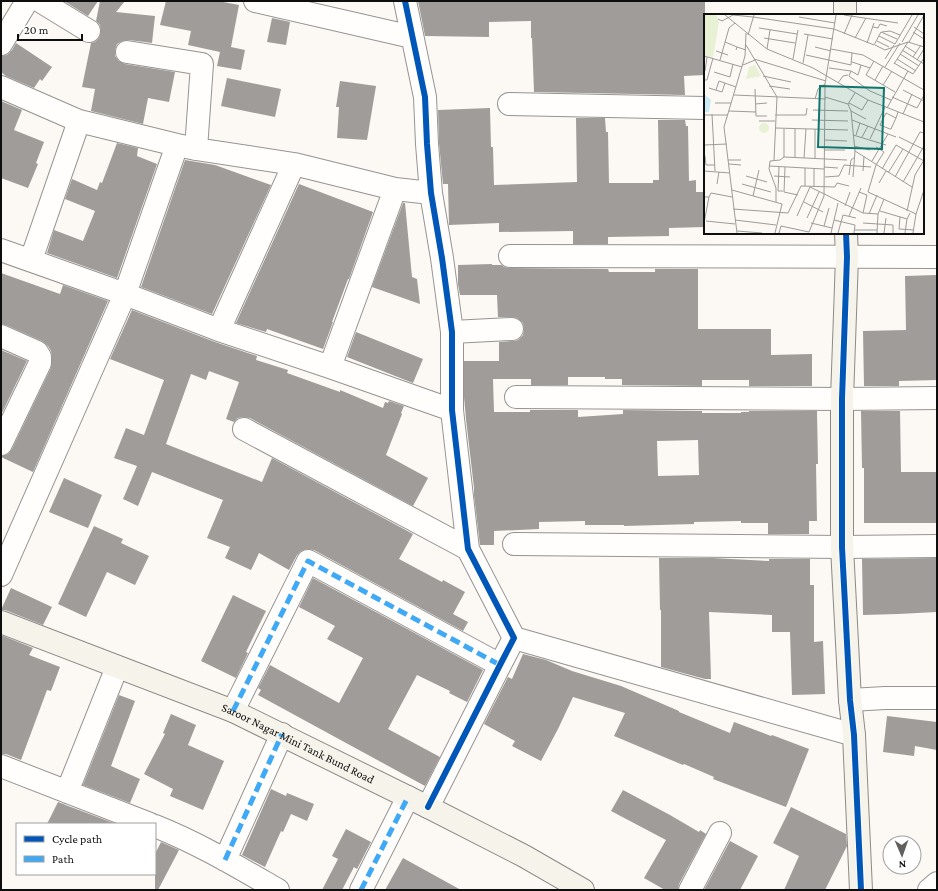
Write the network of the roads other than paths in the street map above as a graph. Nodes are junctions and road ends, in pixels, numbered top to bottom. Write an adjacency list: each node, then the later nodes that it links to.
1 (27, 1): 9 (street)
2 (40, 1): 7 (street)
3 (255, 1): 8 (street)
4 (404, 1): 8 (street)
5 (844, 1): 6 (street)
6 (845, 14)
7 (89, 31)
8 (412, 37): 18 (street)
9 (1, 44)
10 (127, 52): 15 (street)
11 (1, 87): 14 (street)
12 (509, 104): 13 (street)
13 (704, 108)
14 (79, 120): 15 (street); 24 (street)
15 (186, 147): 16 (street); 25 (street)
16 (294, 164): 17 (street); 27 (street)
17 (395, 189): 18 (street); 30 (street)
18 (432, 194): 28 (street)
19 (846, 234): 22 (street)
20 (1, 250): 24 (street)
21 (510, 256): 22 (street)
22 (846, 257): 23 (street); 33 (street)
23 (937, 257)
24 (31, 260): 25 (street)
25 (125, 294): 27 (street); 41 (street)
26 (512, 329): 28 (street)
27 (219, 330): 30 (street)
28 (452, 332): 34 (street)
29 (1, 336): 36 (street)
30 (330, 367): 34 (street)
31 (516, 397): 33 (street)
32 (937, 398): 33 (street)
33 (842, 399): 39 (street)
34 (452, 410): 40 (street)
35 (244, 429): 40 (street)
36 (1, 444)
37 (514, 544): 39 (street)
38 (937, 546): 39 (street)
39 (842, 547): 47 (street)
40 (468, 549): 43 (street)
41 (1, 575)
42 (1, 622): 45 (street, Saroor Nagar Mini Tank Bund Road)
43 (514, 638): 44 (street); 50 (street)
44 (500, 664): 48 (street); 54 (street)
45 (117, 667): 48 (street, Saroor Nagar Mini Tank Bund Road); 52 (street)
46 (937, 698): 47 (street)
47 (850, 700): 50 (street)
48 (233, 711): 49 (street, Saroor Nagar Mini Tank Bund Road)
49 (282, 734): 53 (street, Saroor Nagar Mini Tank Bund Road); 58 (street)
50 (854, 734): 64 (street)
51 (1, 766): 52 (street)
52 (67, 792): 55 (street)
53 (408, 797): 54 (street, Saroor Nagar Mini Tank Bund Road); 61 (street)
54 (428, 806): 62 (street, Saroor Nagar Mini Tank Bund Road)
55 (147, 823)
56 (156, 826): 58 (street)
57 (720, 833): 63 (street)
58 (225, 860): 60 (street)
59 (937, 883): 65 (street)
60 (278, 890)
61 (361, 890)
62 (583, 890)
63 (690, 890)
64 (861, 890)
65 (929, 890)

